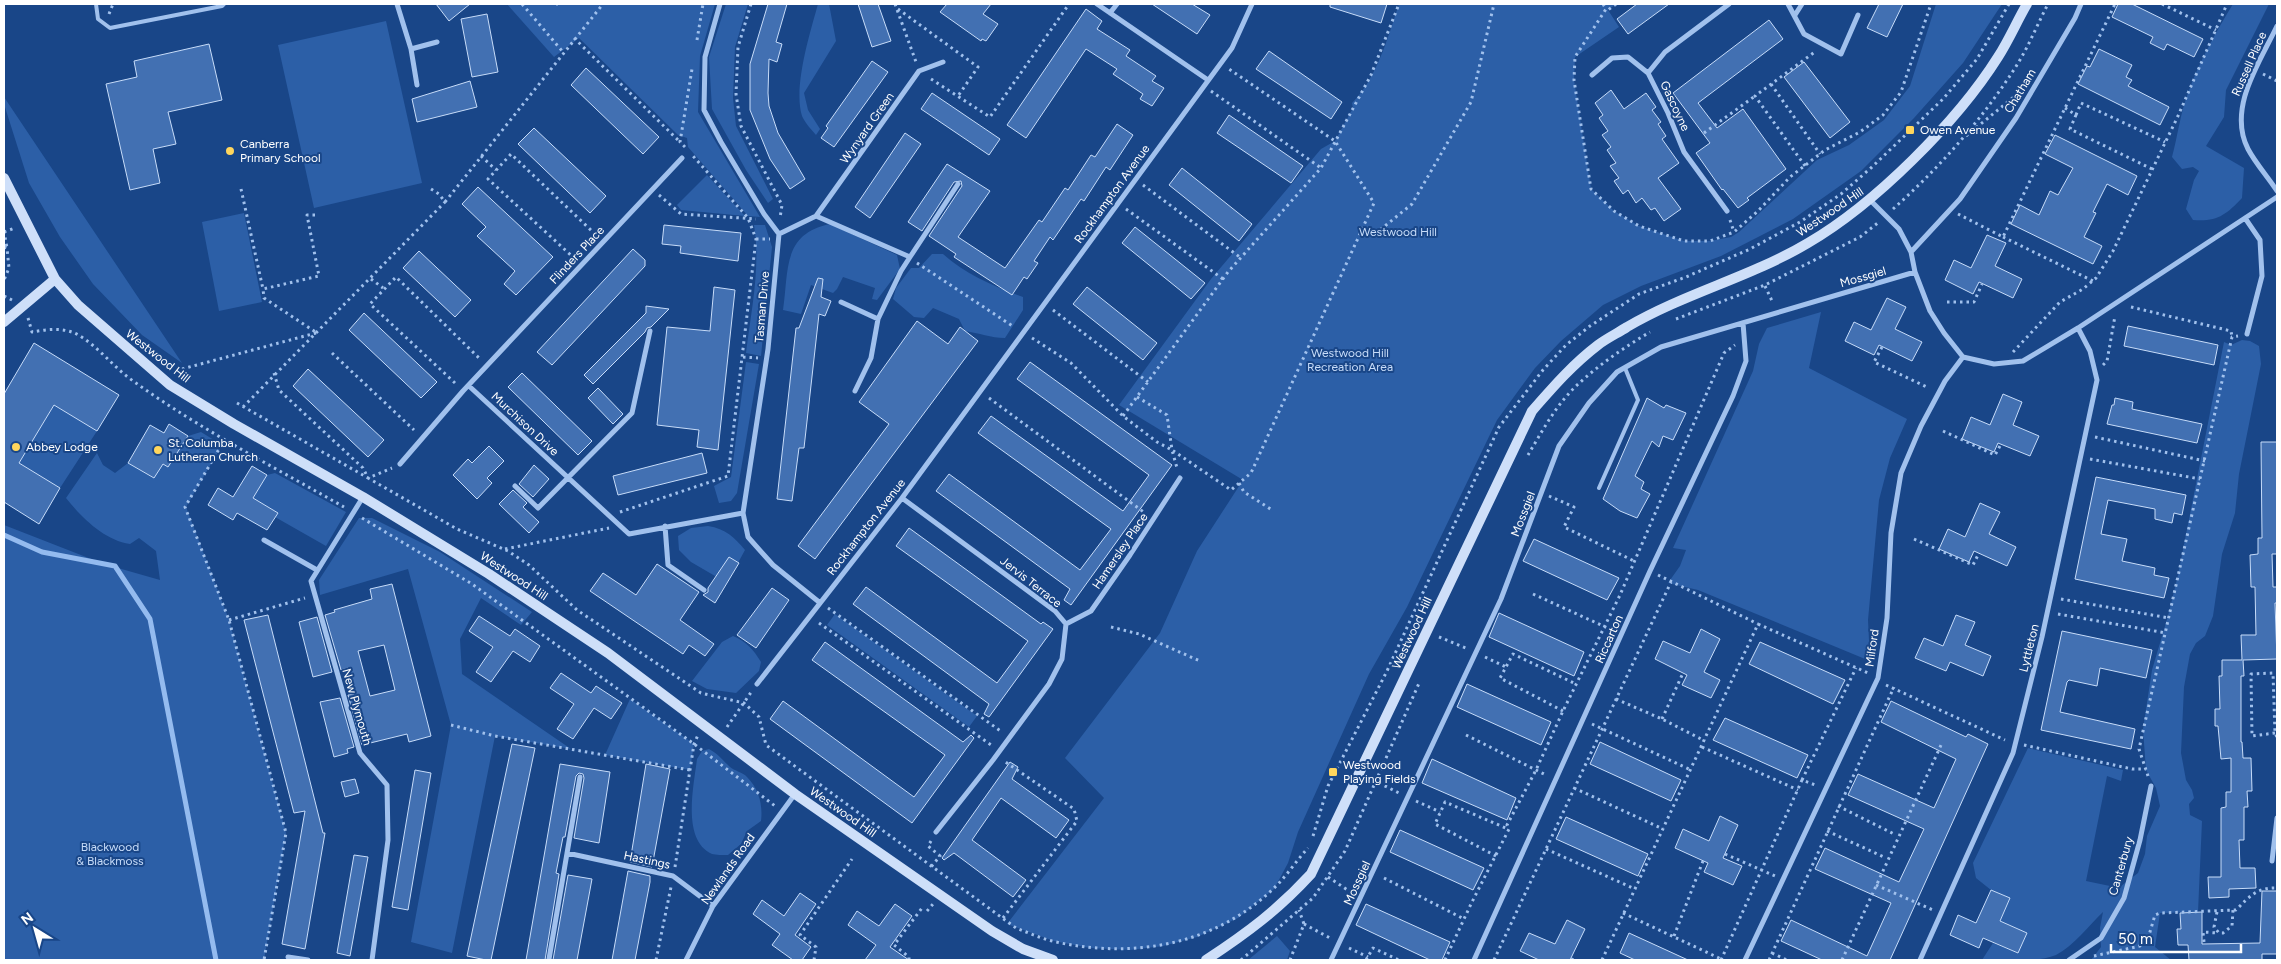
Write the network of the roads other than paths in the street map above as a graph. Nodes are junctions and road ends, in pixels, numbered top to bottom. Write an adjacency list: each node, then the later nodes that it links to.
1 (96, 4): 2 (lane)
2 (224, 4)
3 (396, 4): 18 (street)
4 (720, 4): 33 (street)
5 (1097, 4): 13 (street)
6 (1117, 4): 13 (street)
7 (1252, 4): 22 (street, Rockhampton Avenue)
8 (1729, 4): 20 (street, Gascoyne)
9 (1788, 4): 14 (street)
10 (1802, 4): 14 (street)
11 (2027, 4): 29 (street, Westwood Hill)
12 (2082, 4): 34 (street, Chatham)
13 (1110, 13): 22 (street)
14 (1795, 15): 15 (street)
15 (1858, 15)
16 (2277, 26): 27 (street, Russell Place)
17 (437, 42): 18 (street)
18 (411, 49): 23 (street)
19 (942, 62): 31 (street, Wynyard Green)
20 (1648, 73): 21 (street); 30 (street, Gascoyne)
21 (1592, 75)
22 (1208, 80): 55 (street, Rockhampton Avenue)
23 (417, 85)
24 (682, 158): 47 (street, Flinders Place)
25 (4, 178): 37 (street, Westwood Hill)
26 (958, 184): 35 (street)
27 (2277, 191)
28 (2277, 197): 32 (street)
29 (1870, 200): 34 (street); 78 (street, Westwood Hill)
30 (1727, 211)
31 (816, 216): 33 (street, Wynyard Green); 35 (street)
32 (2245, 218): 42 (street); 44 (street)
33 (779, 234): 56 (street, Tasman Drive)
34 (1911, 252): 36 (street)
35 (910, 257): 39 (street)
36 (1915, 272): 41 (street, Mossgiel); 45 (street)
37 (55, 279): 40 (street); 54 (street, Westwood Hill)
38 (841, 302): 39 (street)
39 (878, 319): 48 (street)
40 (4, 322)
41 (1743, 323): 46 (street, Mossgiel); 80 (street, Riccarton)
42 (2078, 328): 45 (street); 82 (street, Lyttleton)
43 (650, 330): 50 (street)
44 (2247, 334)
45 (1964, 357): 81 (street, Milford)
46 (1625, 368): 53 (lane); 79 (street, Mossgiel)
47 (469, 386): 49 (street, Flinders Place); 50 (street, Murchison Drive)
48 (855, 391)
49 (400, 464)
50 (568, 478): 52 (street); 57 (street, Murchison Drive)
51 (1180, 478): 62 (street, Hamersley Place)
52 (515, 486)
53 (1600, 488)
54 (363, 497): 59 (street, New Plymouth); 66 (street, Westwood Hill)
55 (902, 498): 61 (street, Rockhampton Avenue); 62 (street, Jervis Terrace)
56 (743, 513): 57 (street, Murchison Drive); 61 (street, Tasman Drive)
57 (665, 526): 60 (street)
58 (264, 540): 59 (street)
59 (317, 570): 75 (street, New Plymouth)
60 (704, 590)
61 (819, 602): 63 (street, Rockhampton Avenue)
62 (1066, 624): 68 (street, Jervis Terrace)
63 (757, 684)
64 (580, 776): 69 (street)
65 (2151, 786): 83 (street, Canterbury)
66 (795, 794): 71 (street, Newlands Road); 77 (street, Westwood Hill)
67 (2277, 818): 70 (street)
68 (936, 832)
69 (567, 853): 71 (street, Hastings); 73 (street)
70 (2272, 861)
71 (713, 906): 76 (street, Newlands Road)
72 (288, 957): 74 (street)
73 (549, 959)
74 (308, 960)
75 (372, 960)
76 (686, 960)
77 (1053, 960)
78 (1206, 960)
79 (1331, 960)
80 (1474, 960)
81 (1745, 960)
82 (1920, 960)
83 (2069, 960)

